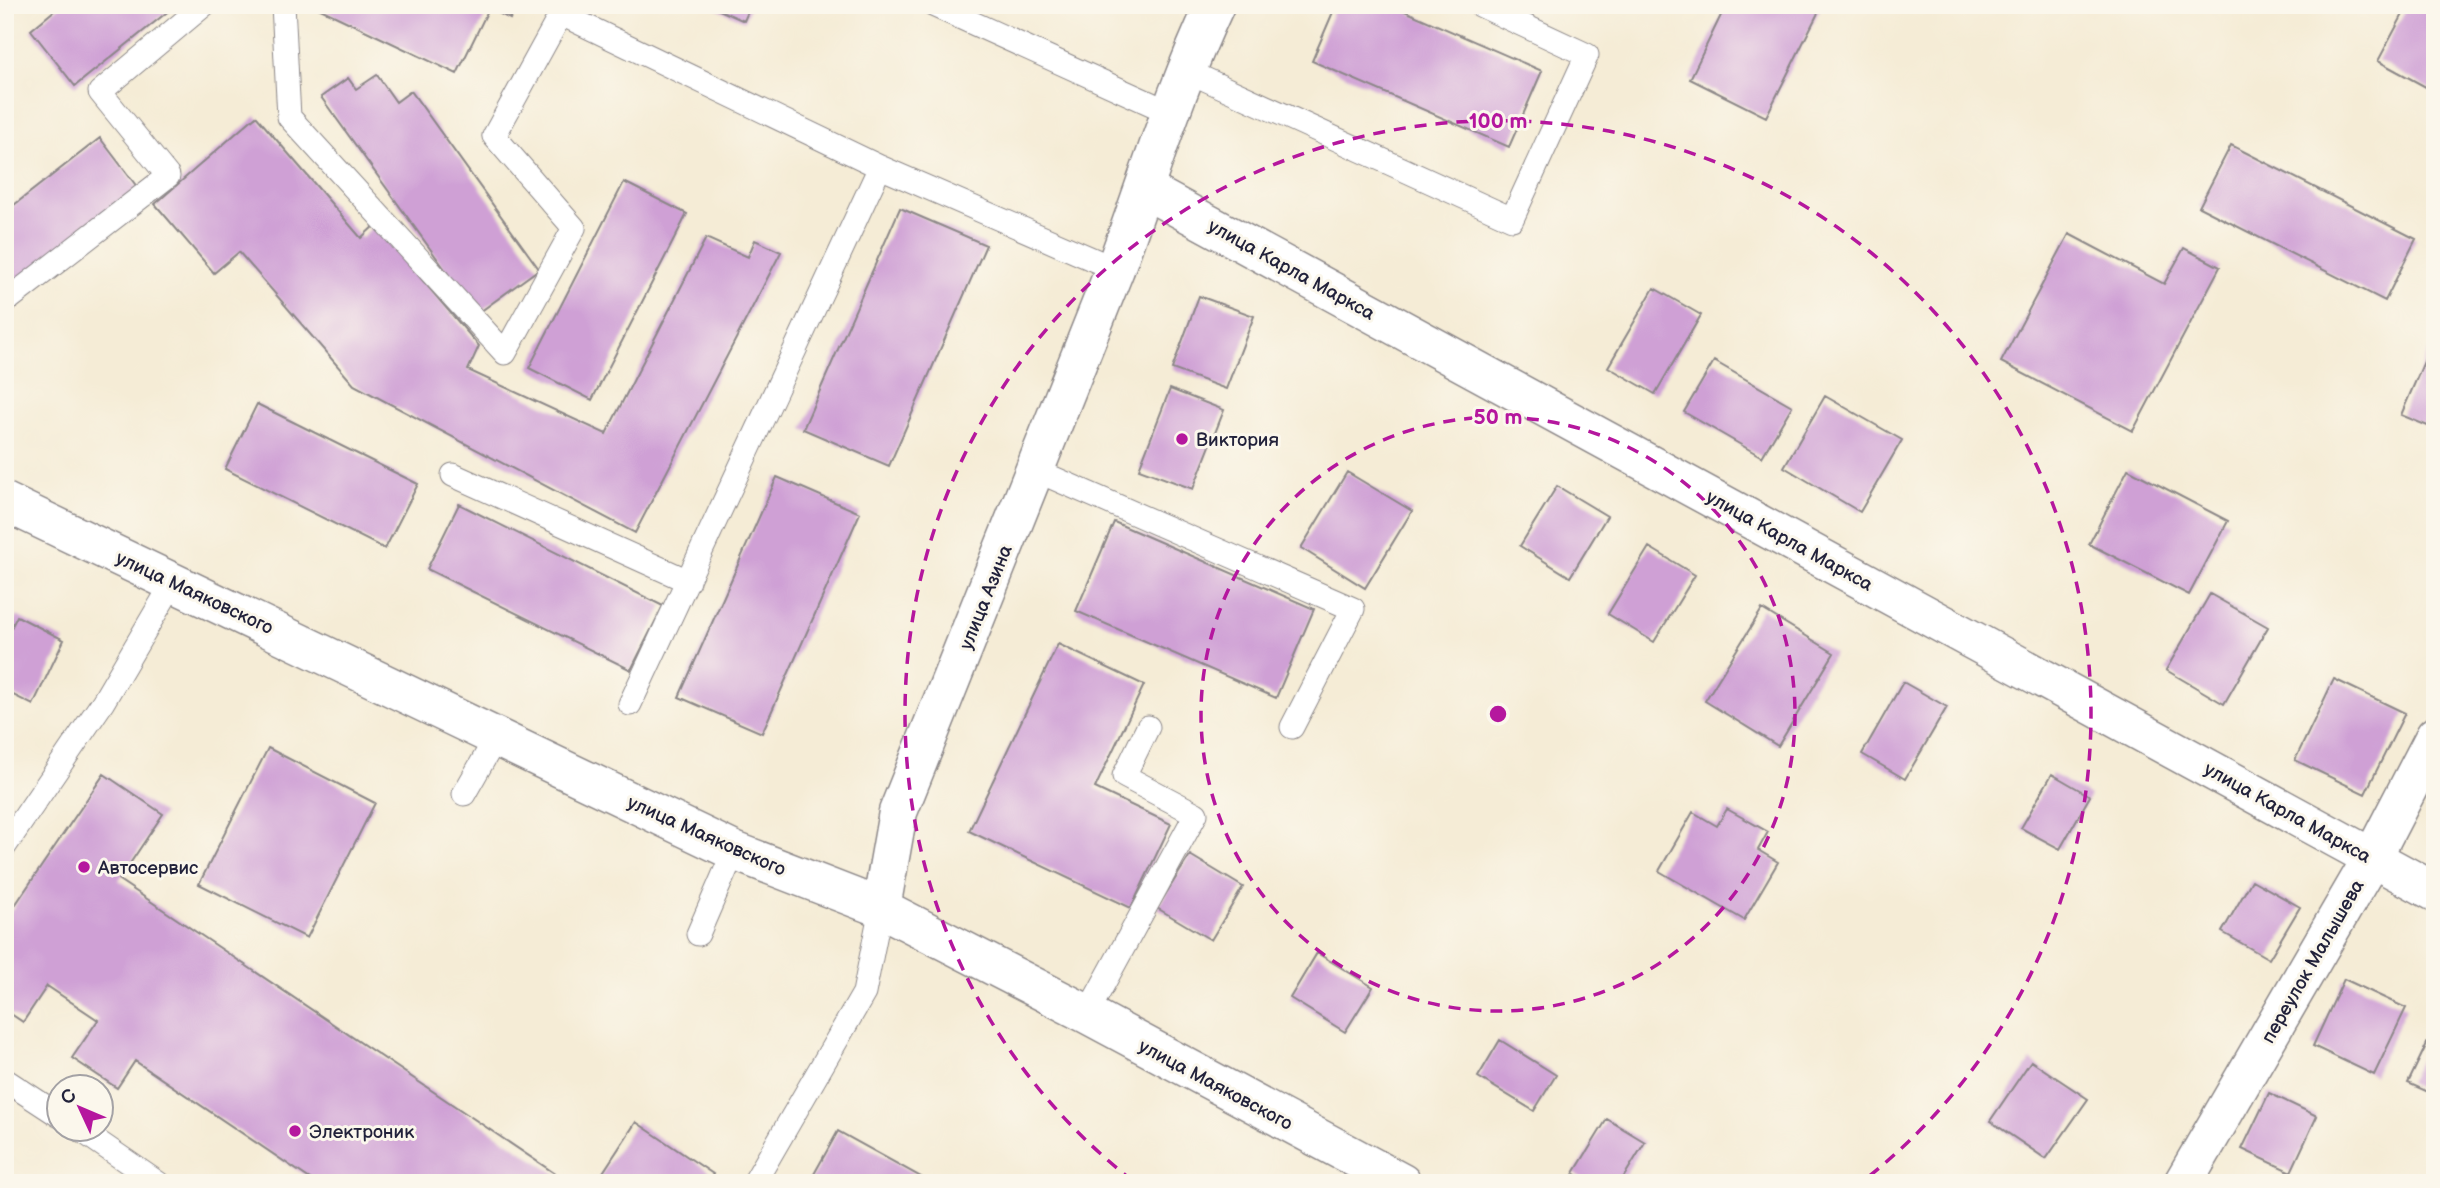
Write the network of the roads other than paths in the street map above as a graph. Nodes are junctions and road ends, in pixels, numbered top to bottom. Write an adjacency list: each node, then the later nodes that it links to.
1 (204, 5): 12 (lane)
2 (283, 5): 6 (lane)
3 (933, 5): 8 (lane)
4 (1480, 5): 7 (lane)
5 (1205, 8): 7 (street, улица Азина)
6 (557, 10): 9 (lane)
7 (1185, 70): 8 (street, улица Азина)
8 (1168, 113): 10 (street, улица Азина)
9 (880, 167): 11 (lane); 17 (lane)
10 (1144, 189): 11 (street, улица Азина); 26 (street, улица Карла Маркса)
11 (1115, 269): 13 (street, улица Азина)
12 (5, 302)
13 (1035, 470): 20 (lane); 28 (street, улица Азина)
14 (453, 475): 17 (lane)
15 (5, 502): 16 (street, улица Маяковского)
16 (174, 581): 21 (street, улица Маяковского); 24 (lane)
17 (688, 581): 18 (lane)
18 (631, 704)
19 (1148, 727): 30 (lane)
20 (1292, 727)
21 (497, 736): 23 (lane); 25 (street, улица Маяковского)
22 (2435, 736): 26 (street, переулок Малышева)
23 (464, 794)
24 (5, 846)
25 (734, 851): 28 (street, улица Маяковского); 29 (lane)
26 (2372, 858): 27 (street, улица Карла Маркса); 37 (street, переулок Малышева)
27 (2435, 892)
28 (881, 908): 30 (street, улица Маяковского); 35 (lane, улица Азина)
29 (698, 934)
30 (1087, 1014): 36 (street, улица Маяковского)
31 (5, 1080): 32 (lane)
32 (46, 1107)
33 (97, 1142): 34 (lane)
34 (158, 1183)
35 (754, 1183)
36 (1402, 1183)
37 (2183, 1183)

